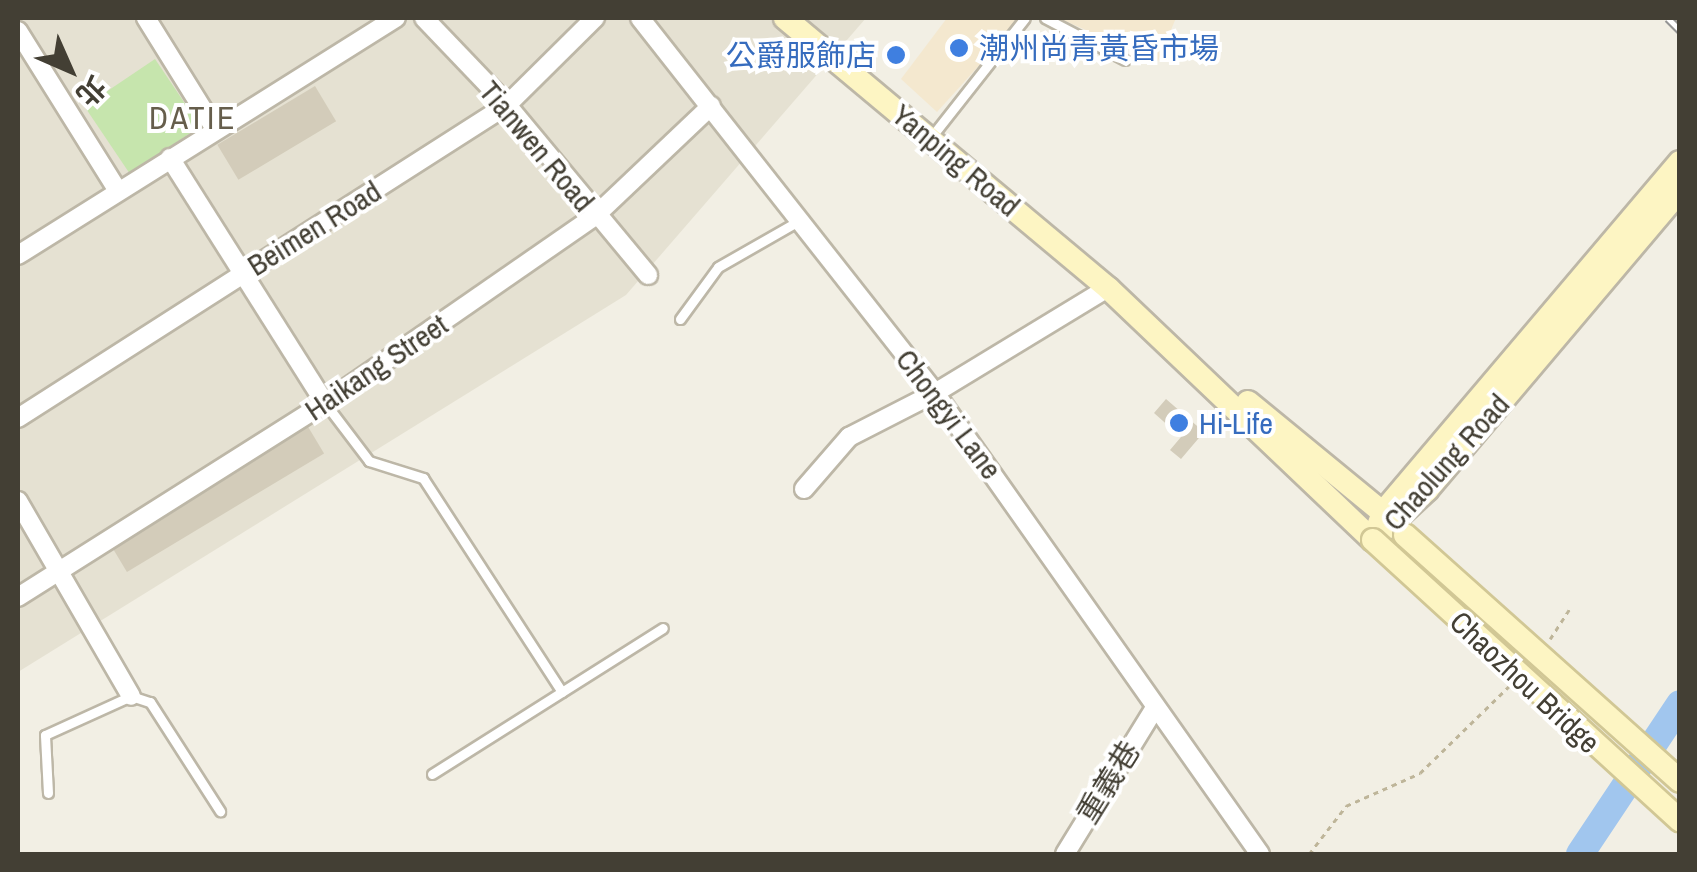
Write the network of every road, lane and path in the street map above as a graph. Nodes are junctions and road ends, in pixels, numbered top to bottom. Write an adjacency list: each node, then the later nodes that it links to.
1 (146, 18): 15 (street)
2 (396, 18): 15 (street)
3 (424, 18): 13 (street, Tianwen Road)
4 (595, 18): 13 (street, Beimen Road)
5 (640, 18): 14 (street, Chongyi Lane)
6 (785, 18): 16 (street, Yanping Road)
7 (1025, 18): 16 (lane)
8 (1045, 18): 12 (lane)
9 (1674, 18): 10 (path)
10 (1680, 23)
11 (18, 31): 19 (street)
12 (1125, 60)
13 (507, 105): 21 (street, Tianwen Road); 24 (street, Beimen Road)
14 (711, 106): 21 (street, Haikang Street); 22 (street, Chongyi Lane)
15 (215, 129): 17 (street)
16 (930, 138): 26 (street, Yanping Road)
17 (170, 158): 19 (street); 24 (street)
18 (1680, 162): 33 (street, Chaolung Road)
19 (118, 190): 23 (street)
20 (1680, 192): 33 (street, Chaolung Road)
21 (595, 216): 25 (street, Tianwen Road); 29 (street, Haikang Street)
22 (800, 220): 27 (lane); 28 (street, Chongyi Lane)
23 (18, 254)
24 (243, 274): 29 (street); 30 (street, Beimen Road)
25 (648, 276)
26 (1117, 296): 28 (street); 33 (street, Yanping Road); 34 (street, Yanping Road)
27 (680, 319)
28 (935, 393): 31 (street); 43 (street, Chongyi Lane)
29 (325, 402): 35 (street, Haikang Street); 41 (lane)
30 (18, 418)
31 (804, 489)
32 (18, 501): 35 (street)
33 (1395, 524): 34 (street, Chaolung Road); 45 (street, Chaozhou Bridge, bridge)
34 (1373, 540): 48 (street, Chaozhou Bridge, bridge)
35 (62, 572): 36 (street, Haikang Street); 42 (street)
36 (18, 597)
37 (1569, 610): 39 (path)
38 (663, 628): 41 (lane)
39 (1538, 652)
40 (1517, 676): 51 (path)
41 (562, 692): 44 (lane)
42 (132, 696): 46 (lane); 47 (lane)
43 (1153, 711): 49 (street, 重義巷); 50 (street, Chongyi Lane)
44 (432, 774)
45 (1680, 781)
46 (48, 793)
47 (220, 811)
48 (1680, 820)
49 (1065, 854)
50 (1260, 854)
51 (1309, 854)

